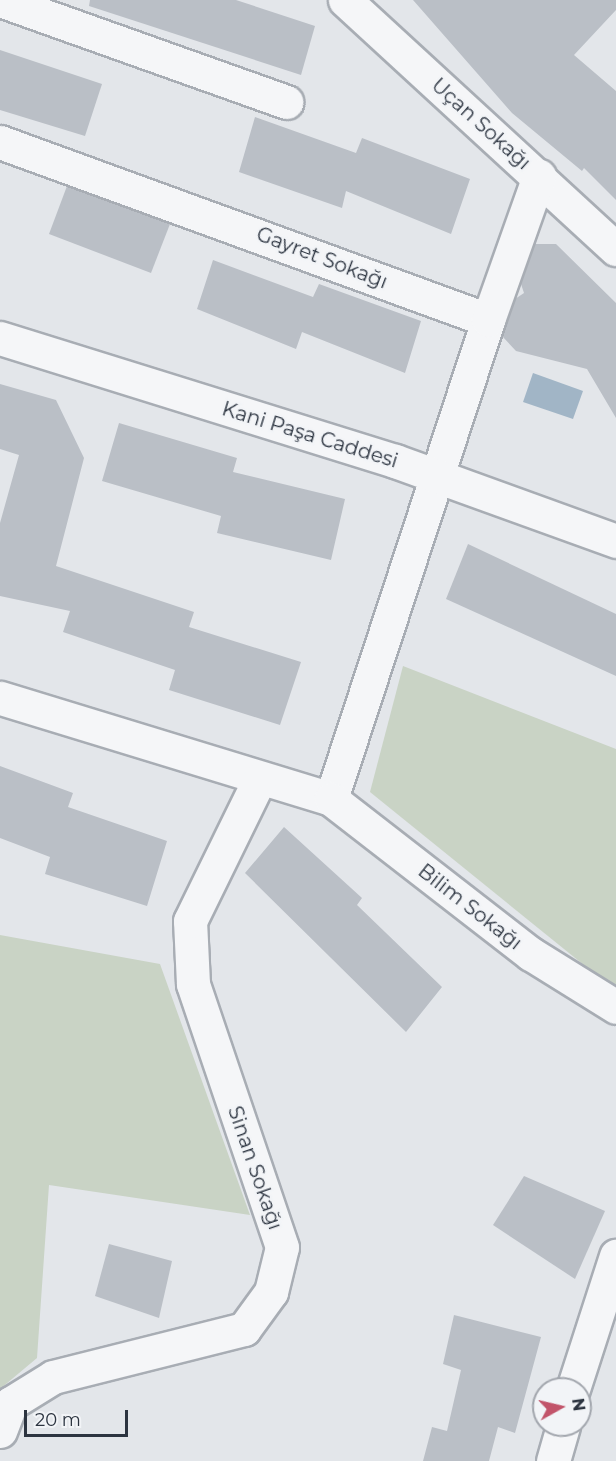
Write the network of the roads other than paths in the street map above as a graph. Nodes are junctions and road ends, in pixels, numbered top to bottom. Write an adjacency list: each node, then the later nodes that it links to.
1 (0, 0): 3 (street)
2 (345, 0): 5 (street, Uçan Sokağı)
3 (286, 102)
4 (0, 142): 7 (street, Gayret Sokağı)
5 (539, 176): 6 (street, Uçan Sokağı); 7 (street)
6 (616, 249)
7 (488, 320): 9 (street)
8 (0, 338): 9 (street, Kani Paşa Caddesi)
9 (438, 477): 10 (street, Kani Paşa Caddesi); 13 (street)
10 (616, 541)
11 (0, 698): 12 (street)
12 (259, 780): 13 (street); 17 (street, Sinan Sokağı)
13 (331, 799): 14 (street, Bilim Sokağı)
14 (616, 1007)
15 (616, 1257): 16 (street)
16 (577, 1377)
17 (0, 1431)
18 (560, 1437): 19 (street)
19 (553, 1461)

